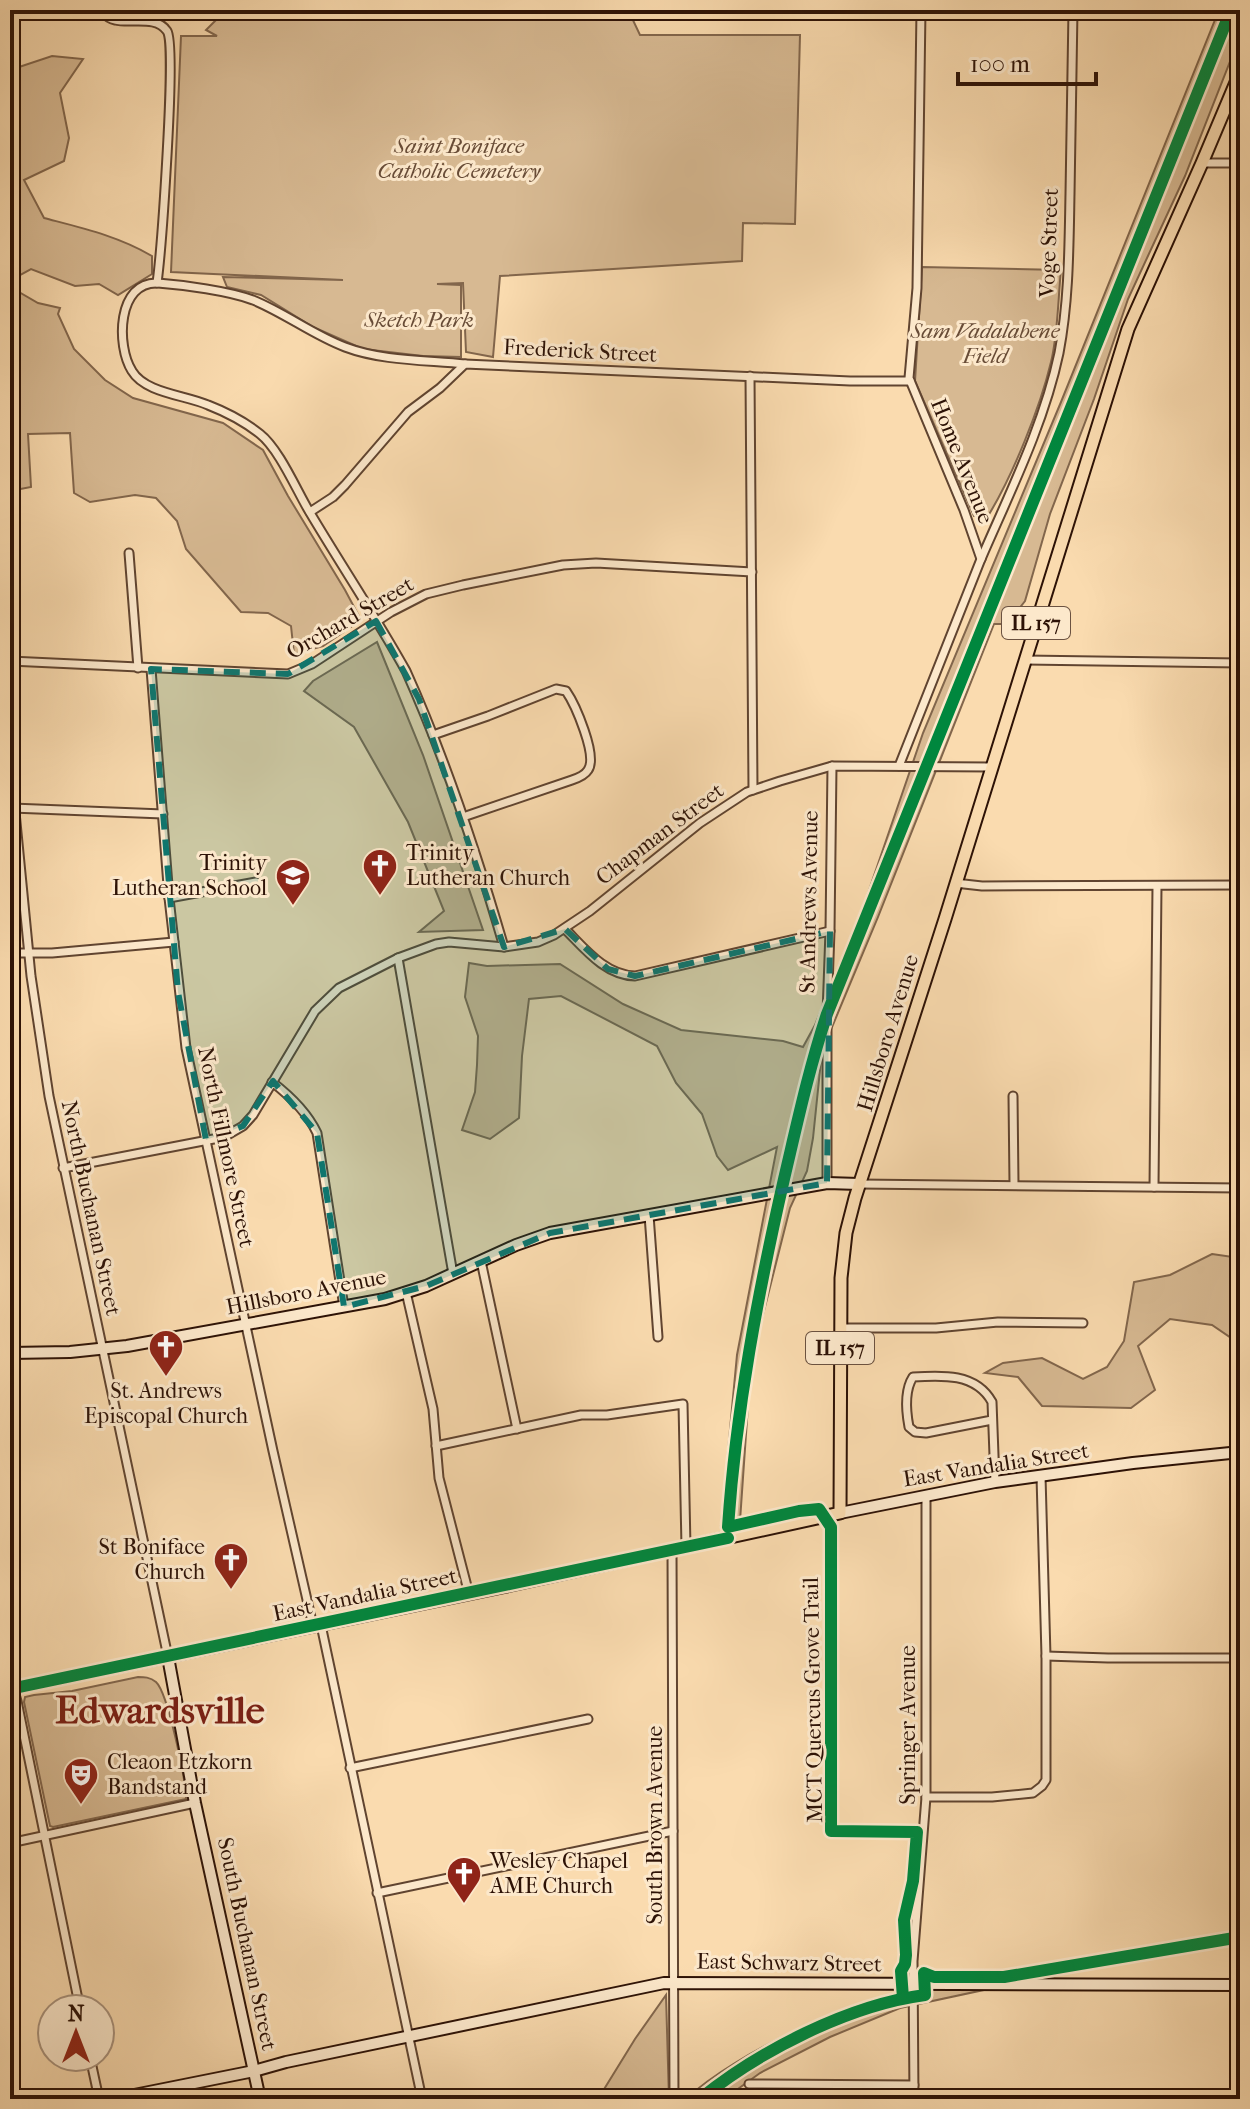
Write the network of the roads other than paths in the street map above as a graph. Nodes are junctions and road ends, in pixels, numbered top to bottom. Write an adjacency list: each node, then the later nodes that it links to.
1 (100, 10): 7 (street)
2 (921, 10): 10 (street, Home Avenue)
3 (1073, 10): 13 (street, Voge Street)
4 (1240, 73): 5 (main road, Hillsboro Avenue / IL 157)
5 (1202, 163): 6 (street); 16 (main road, Hillsboro Avenue / IL 157)
6 (1240, 163)
7 (157, 283): 8 (street, Frederick Street); 11 (street)
8 (465, 364): 9 (street, Frederick Street); 11 (street)
9 (750, 376): 10 (street, Frederick Street); 14 (street)
10 (910, 381): 13 (street, Home Avenue)
11 (310, 512): 15 (street)
12 (129, 553): 19 (street)
13 (981, 559): 24 (street, Home Avenue)
14 (752, 572): 15 (street, Orchard Street); 26 (street)
15 (376, 621): 20 (street, Orchard Street); 21 (street)
16 (1025, 660): 18 (street); 25 (main road, Hillsboro Avenue / IL 157)
17 (10, 661): 19 (street, Orchard Street)
18 (1240, 663)
19 (138, 668): 20 (street, Orchard Street)
20 (151, 669): 28 (street, North Fillmore Street)
21 (433, 735): 29 (street); 29 (street)
22 (10, 761): 27 (street, North Buchanan Street)
23 (832, 766): 24 (street, Chapman Street); 26 (street, Chapman Street); 36 (street, St Andrews Avenue)
24 (899, 766): 25 (street, Chapman Street)
25 (991, 767): 31 (main road, Hillsboro Avenue / IL 157)
26 (753, 790): 35 (street, Chapman Street)
27 (12, 808): 28 (street); 40 (street, North Buchanan Street)
28 (163, 814): 34 (street, North Fillmore Street)
29 (463, 817): 38 (street)
30 (256, 882): 34 (street)
31 (955, 883): 33 (street); 47 (main road, Hillsboro Avenue / IL 157)
32 (1240, 885): 33 (street)
33 (1157, 886): 49 (street)
34 (169, 898): 37 (street, North Fillmore Street)
35 (565, 929): 36 (street); 38 (street, Chapman Street)
36 (830, 931): 46 (street, St Andrews Avenue)
37 (174, 942): 40 (street); 44 (street, North Fillmore Street)
38 (504, 947): 41 (street, Chapman Street)
39 (10, 953): 40 (street)
40 (29, 953): 45 (street, North Buchanan Street)
41 (398, 958): 42 (street, Chapman Street); 53 (street)
42 (272, 1082): 44 (street, Chapman Street); 55 (street)
43 (1013, 1096): 48 (street)
44 (206, 1140): 45 (street, Chapman Street); 57 (street, North Fillmore Street)
45 (63, 1168): 60 (street, North Buchanan Street)
46 (827, 1183): 47 (street, Hillsboro Avenue); 51 (street, Hillsboro Avenue)
47 (859, 1184): 48 (street); 58 (main road, IL 157)
48 (1014, 1184): 49 (street)
49 (1154, 1187): 50 (street)
50 (1240, 1188)
51 (649, 1215): 52 (street, Hillsboro Avenue); 59 (street)
52 (481, 1261): 53 (street, Hillsboro Avenue); 63 (street)
53 (453, 1274): 54 (street, Hillsboro Avenue)
54 (406, 1292): 55 (street, Hillsboro Avenue); 64 (street)
55 (344, 1307): 57 (street, Hillsboro Avenue)
56 (1083, 1323): 58 (street)
57 (246, 1326): 60 (street, Hillsboro Avenue); 73 (street, North Fillmore Street)
58 (840, 1328): 69 (main road, IL 157)
59 (658, 1337)
60 (102, 1349): 61 (street, Hillsboro Avenue); 75 (street, North Buchanan Street)
61 (10, 1353)
62 (992, 1420): 62 (street); 67 (street)
63 (517, 1429): 64 (street); 70 (street)
64 (436, 1446): 72 (street)
65 (1240, 1452): 66 (street, East Vandalia Street)
66 (1041, 1476): 67 (street, East Vandalia Street); 74 (street)
67 (995, 1482): 68 (street, East Vandalia Street)
68 (926, 1495): 69 (street, East Vandalia Street); 80 (street, Springer Avenue)
69 (840, 1513): 70 (main road, East Vandalia Street)
70 (686, 1547): 71 (main road, East Vandalia Street)
71 (672, 1550): 72 (main road, East Vandalia Street); 82 (street, South Brown Avenue)
72 (469, 1594): 73 (main road, East Vandalia Street)
73 (317, 1626): 75 (main road, East Vandalia Street); 79 (street, North Fillmore Street)
74 (1046, 1656): 76 (street); 80 (street)
75 (168, 1657): 77 (main road, East Vandalia Street); 81 (street, South Buchanan Street)
76 (1240, 1658)
77 (11, 1685): 83 (street)
78 (588, 1719): 79 (street)
79 (350, 1768): 85 (street, North Fillmore Street)
80 (926, 1797): 87 (street, Springer Avenue)
81 (195, 1803): 83 (street); 91 (street, South Buchanan Street)
82 (673, 1831): 85 (street); 86 (street, South Brown Avenue)
83 (43, 1835): 84 (street); 89 (street)
84 (10, 1843)
85 (377, 1893): 90 (street, North Fillmore Street)
86 (673, 1982): 87 (street, East Schwarz Street); 90 (street, East Schwarz Street); 99 (street, South Brown Avenue)
87 (913, 1984): 88 (street, East Schwarz Street); 94 (street, Springer Avenue)
88 (1240, 1985)
89 (77, 1993)
90 (409, 2036): 91 (street, East Schwarz Street); 98 (street, North Fillmore Street)
91 (254, 2071): 96 (street, East Schwarz Street); 97 (street, South Buchanan Street)
92 (93, 2073): 95 (street)
93 (749, 2084): 94 (street)
94 (914, 2085): 100 (street, Springer Avenue)
95 (99, 2099)
96 (114, 2099)
97 (260, 2099)
98 (422, 2099)
99 (674, 2099)
100 (914, 2099)

